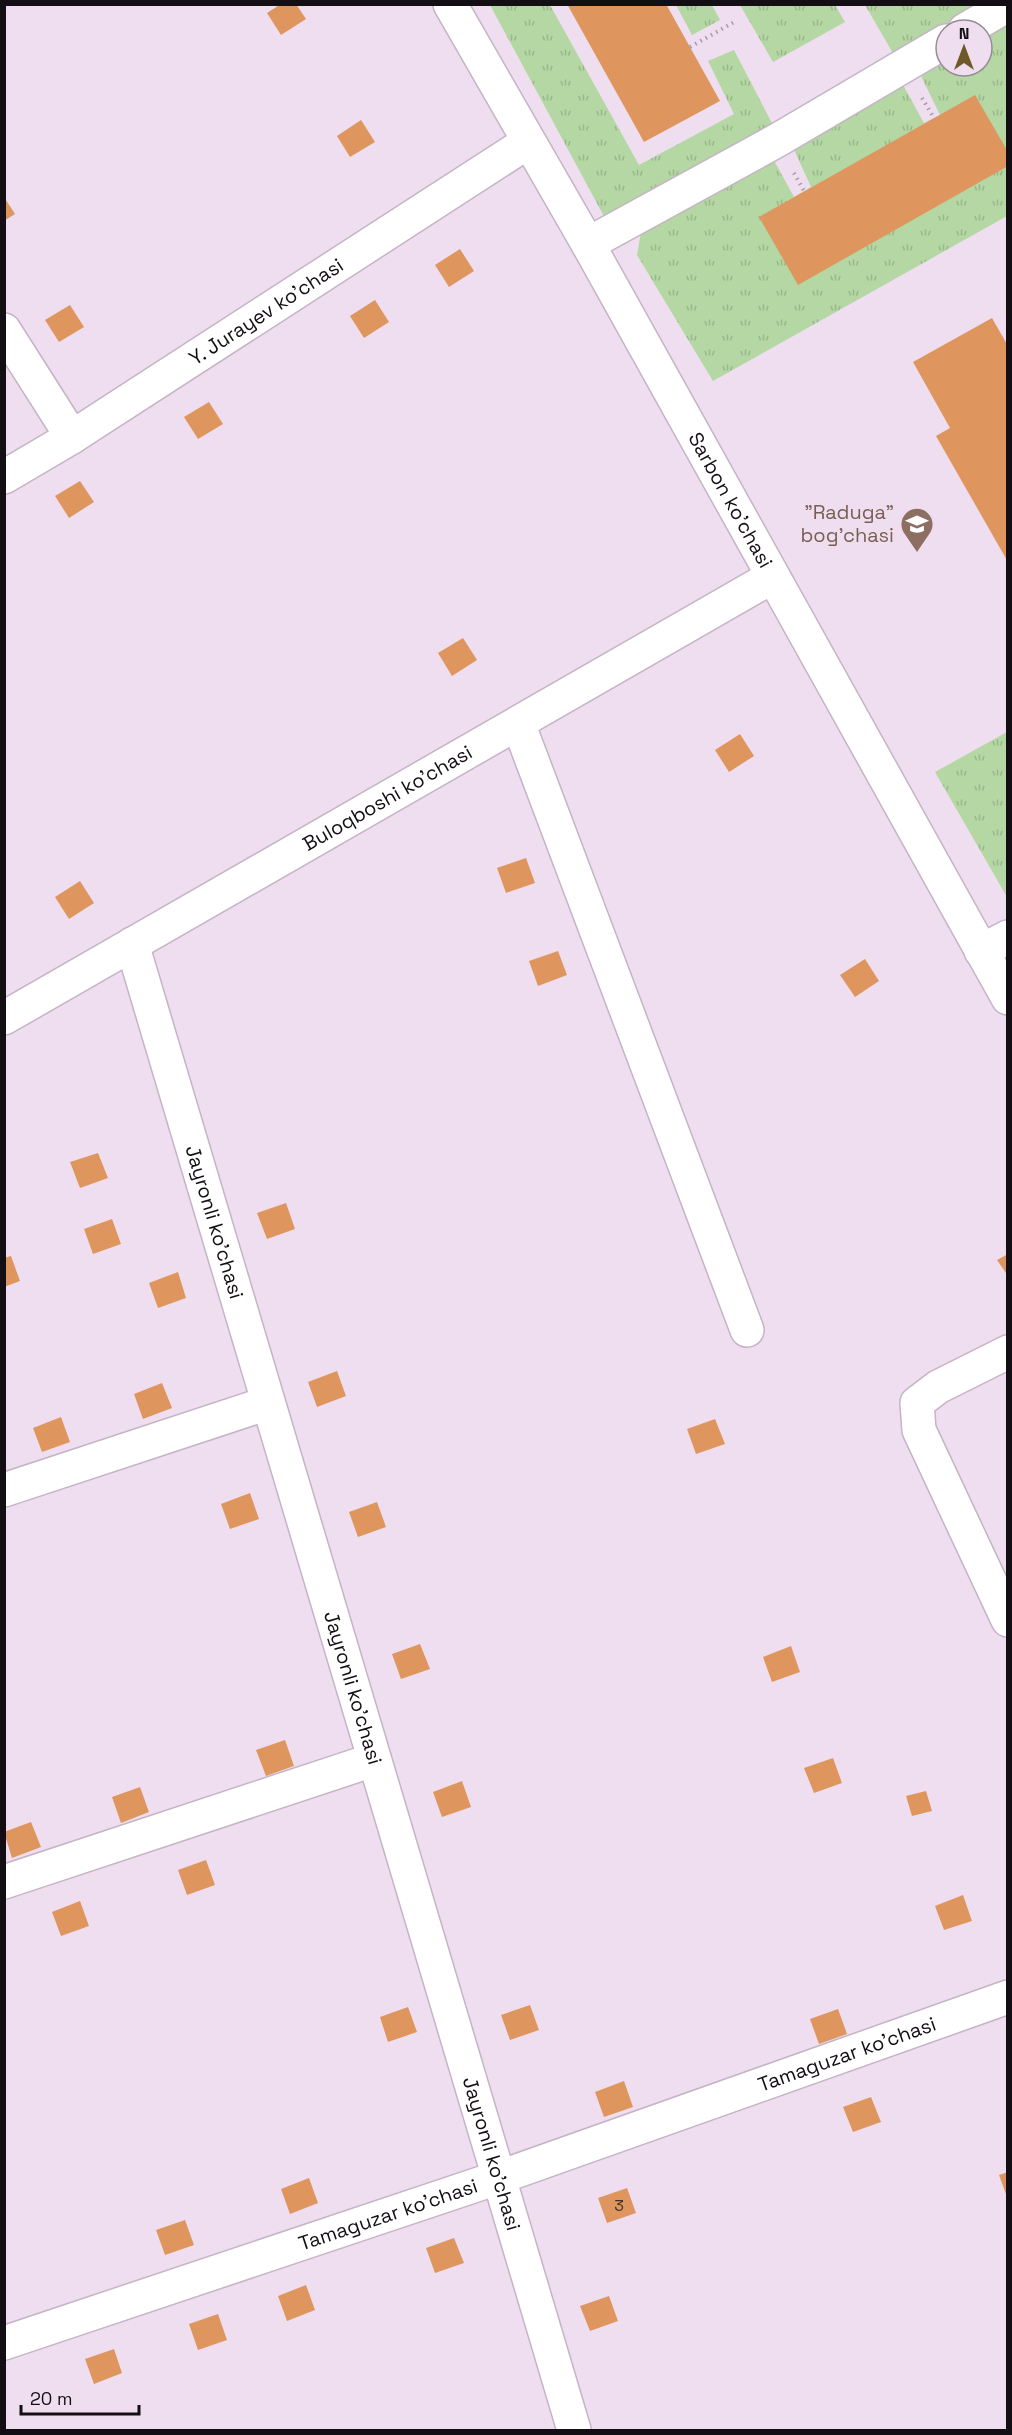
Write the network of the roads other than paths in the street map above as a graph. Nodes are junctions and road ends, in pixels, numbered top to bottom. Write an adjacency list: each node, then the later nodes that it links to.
1 (450, 4): 5 (street, Sarbon ko'chasi)
2 (1008, 5): 3 (street)
3 (986, 18)
4 (934, 48): 6 (street)
5 (528, 142): 6 (street, Sarbon ko'chasi); 8 (street, Y. Jurayev ko'chasi)
6 (588, 243): 10 (street, Sarbon ko'chasi)
7 (4, 330): 8 (street)
8 (72, 437): 9 (street, Y. Jurayev ko'chasi)
9 (4, 477)
10 (772, 577): 11 (street, Buloqboshi ko'chasi); 13 (street, Sarbon ko'chasi)
11 (518, 723): 12 (street, Buloqboshi ko'chasi); 16 (street)
12 (132, 944): 15 (street, Buloqboshi ko'chasi); 18 (street, Jayronli ko'chasi)
13 (994, 944): 14 (street, Sarbon ko'chasi)
14 (1008, 998)
15 (4, 1018)
16 (747, 1330)
17 (1008, 1352): 20 (street)
18 (268, 1403): 19 (street); 21 (street, Jayronli ko'chasi)
19 (4, 1490)
20 (1008, 1620)
21 (373, 1760): 22 (street); 24 (street, Jayronli ko'chasi)
22 (4, 1882)
23 (1008, 1997): 24 (street, Tamaguzar ko'chasi)
24 (500, 2177): 25 (street, Tamaguzar ko'chasi); 26 (street, Jayronli ko'chasi)
25 (4, 2343)
26 (574, 2430)

